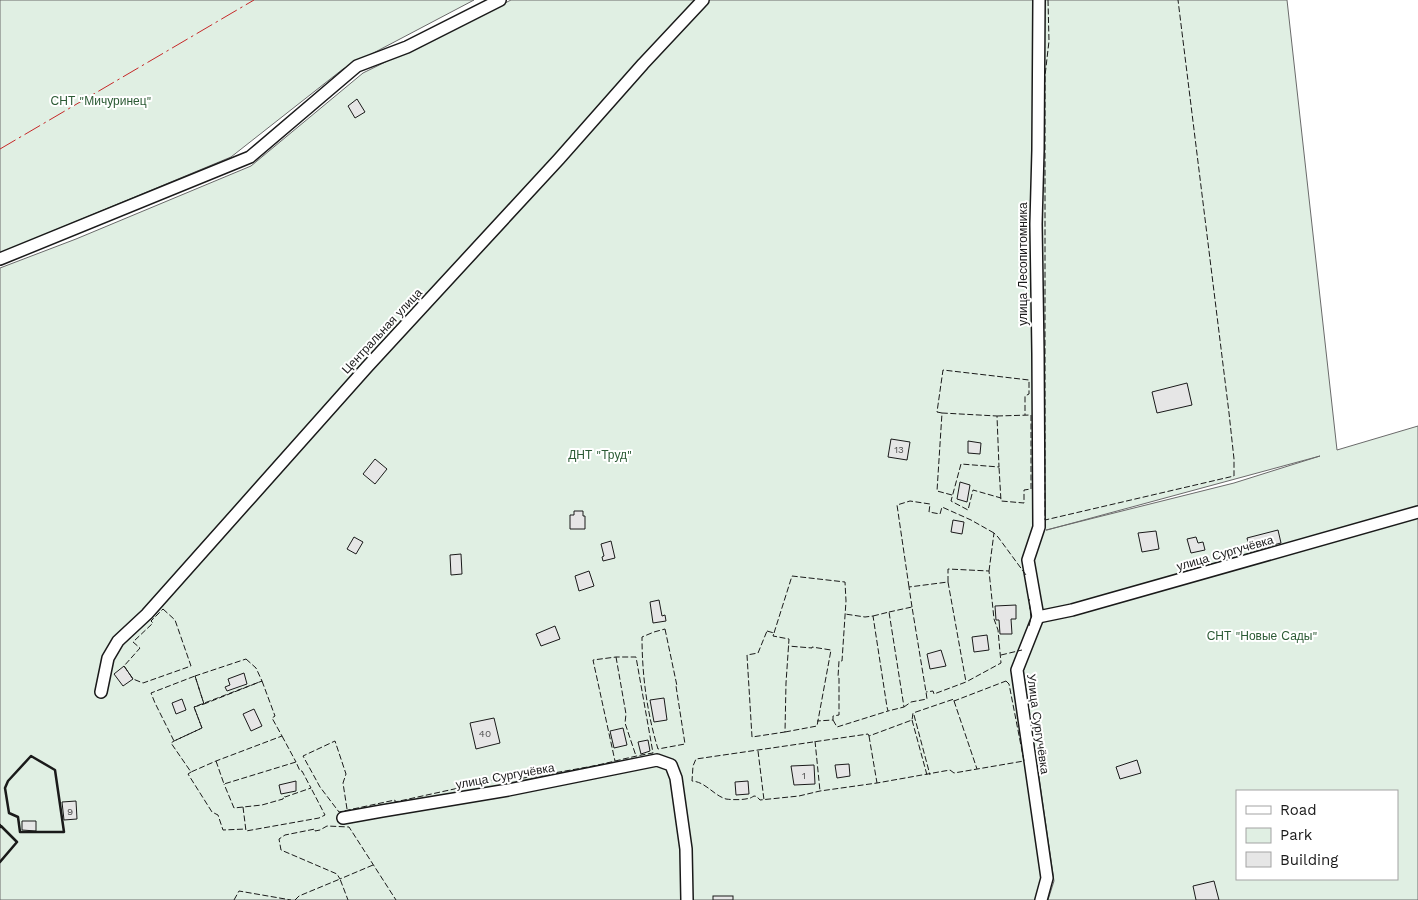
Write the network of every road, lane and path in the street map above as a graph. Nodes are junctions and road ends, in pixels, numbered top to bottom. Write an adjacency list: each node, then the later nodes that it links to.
1 (500, 0): 4 (street)
2 (703, 0): 7 (street, Центральная улица)
3 (1039, 0): 6 (street, улица Лесопитомника)
4 (0, 259)
5 (1418, 512): 6 (street, улица Сургучёвка)
6 (1038, 617): 10 (street, Улица Сургучёвка)
7 (101, 692)
8 (343, 818): 9 (street, улица Сургучёвка)
9 (687, 900)
10 (1040, 900)

